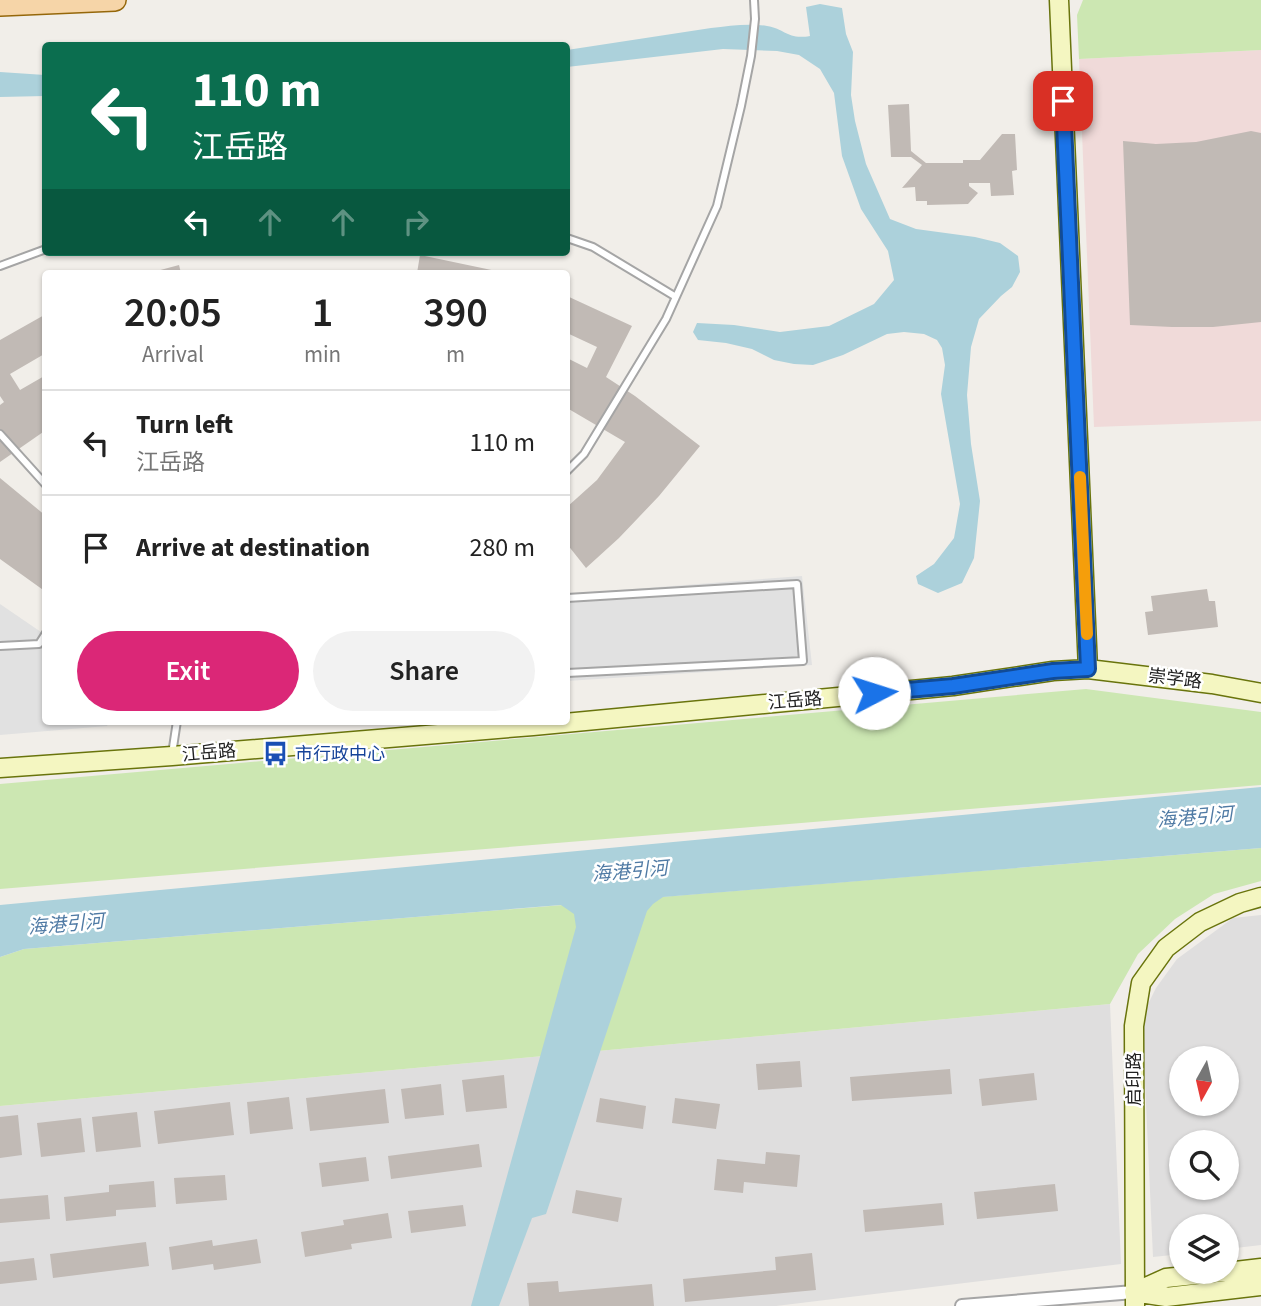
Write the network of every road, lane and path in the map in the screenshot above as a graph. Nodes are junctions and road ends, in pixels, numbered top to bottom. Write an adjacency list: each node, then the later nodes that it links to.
1 (114, 0): 4 (main road)
2 (754, 0): 8 (lane)
3 (1059, 0): 15 (street)
4 (0, 5)
5 (570, 239): 8 (lane)
6 (42, 250): 7 (lane)
7 (0, 266)
8 (676, 297): 10 (lane)
9 (0, 434): 11 (lane)
10 (570, 468)
11 (42, 481)
12 (570, 598): 16 (lane)
13 (42, 639): 14 (lane)
14 (0, 646)
15 (1088, 669): 17 (street, 崇学路); 18 (street, 江岳路)
16 (570, 673)
17 (1261, 692)
18 (570, 718)
19 (176, 725): 21 (lane)
20 (468, 726): 21 (street, 江岳路)
21 (172, 756): 22 (street, 江岳路)
22 (0, 768)
23 (1261, 900): 28 (street, 启印路)
24 (1261, 1268): 25 (street)
25 (1239, 1270)
26 (1169, 1278): 28 (street)
27 (1261, 1286): 28 (street)
28 (1135, 1299): 29 (street)
29 (962, 1306)

